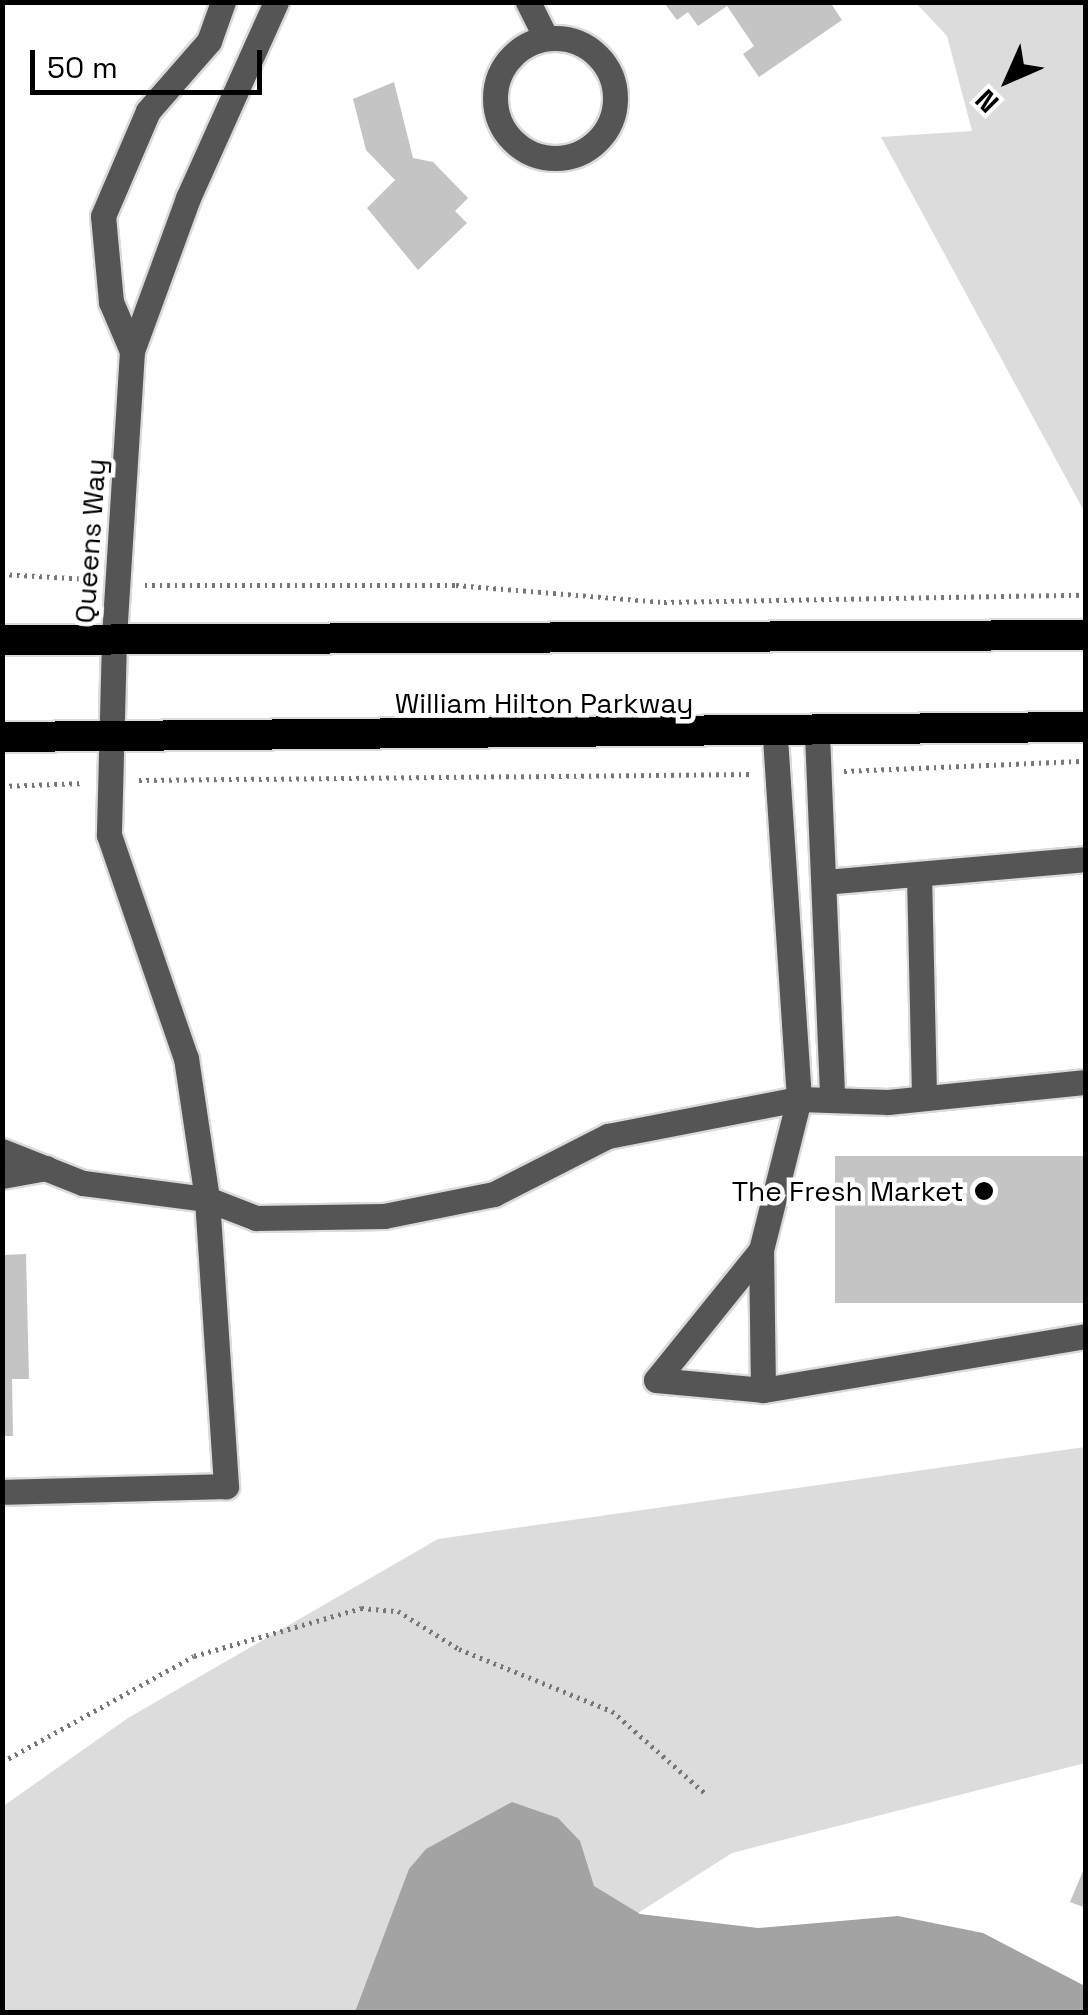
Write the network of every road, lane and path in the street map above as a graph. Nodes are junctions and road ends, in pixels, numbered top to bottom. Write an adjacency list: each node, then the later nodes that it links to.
1 (223, 2): 5 (street, Queens Way)
2 (276, 2): 5 (street, Queens Way)
3 (528, 2): 4 (street)
4 (546, 38): 4 (street)
5 (132, 351): 7 (street, Queens Way)
6 (2, 574): 7 (path)
7 (118, 580): 8 (path); 11 (street, Queens Way)
8 (1086, 595)
9 (1086, 634): 11 (highway)
10 (2, 640): 11 (highway)
11 (114, 640): 13 (street, Queens Way)
12 (1086, 726): 14 (highway, William Hilton Parkway)
13 (112, 735): 15 (highway, William Hilton Parkway); 16 (highway, William Hilton Parkway); 20 (street, Queens Way)
14 (817, 735): 15 (highway, William Hilton Parkway); 18 (street)
15 (776, 736): 19 (street)
16 (2, 737)
17 (1086, 761): 18 (path)
18 (818, 772): 24 (street)
19 (776, 773): 20 (path); 27 (street)
20 (115, 781): 21 (path); 32 (street, Queens Way)
21 (2, 786)
22 (1086, 859): 23 (street)
23 (919, 874): 24 (street); 26 (street)
24 (824, 882): 28 (street)
25 (1086, 1082): 26 (street)
26 (924, 1098): 28 (street)
27 (799, 1099): 28 (street); 32 (street); 33 (street)
28 (832, 1100)
29 (2, 1151): 30 (street)
30 (46, 1168): 31 (street); 32 (street)
31 (2, 1176)
32 (208, 1200): 36 (street, Queens Way)
33 (761, 1250): 35 (street); 35 (street)
34 (1086, 1336): 35 (street)
35 (763, 1390)
36 (2, 1492)
37 (2, 1762): 38 (path)
38 (708, 1795)

